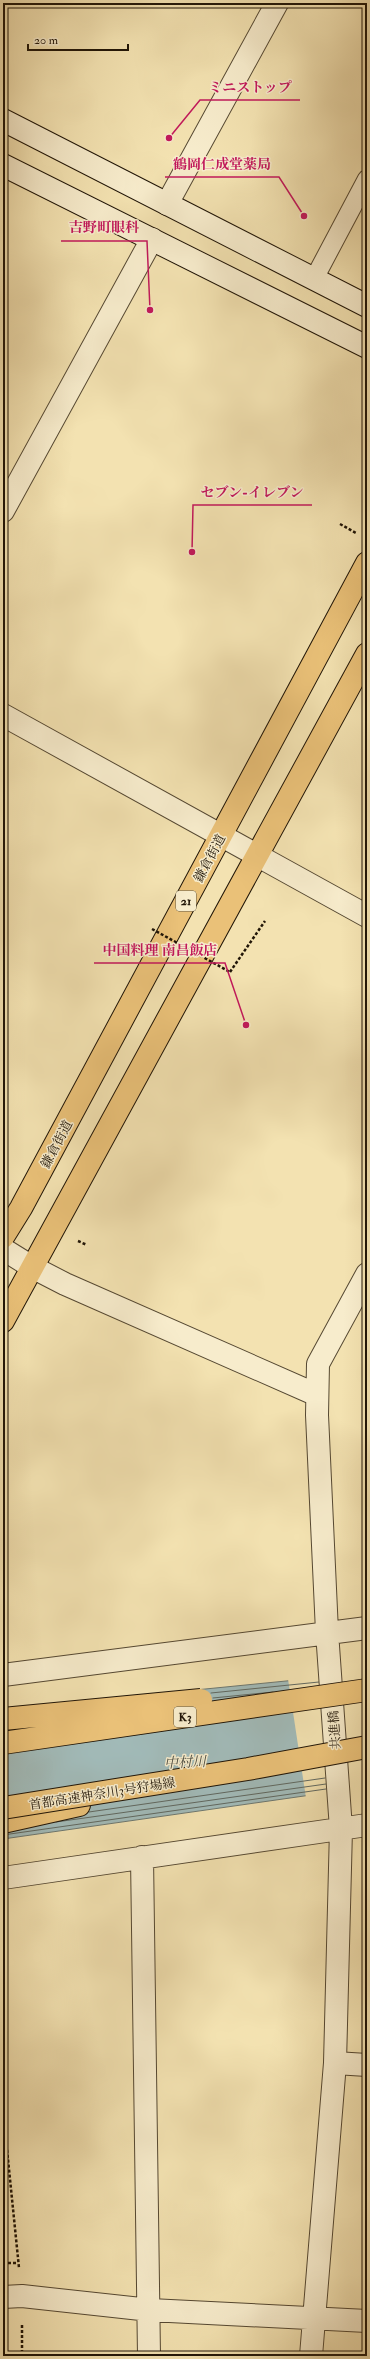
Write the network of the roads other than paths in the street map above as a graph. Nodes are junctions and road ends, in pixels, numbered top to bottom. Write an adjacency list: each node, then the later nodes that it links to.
1 (277, 3): 5 (street)
2 (3, 120): 5 (street)
3 (3, 165): 6 (street)
4 (367, 179): 7 (lane)
5 (167, 204): 7 (street)
6 (152, 240): 9 (street); 10 (street)
7 (314, 279): 8 (street)
8 (367, 306)
9 (367, 347)
10 (3, 511)
11 (367, 562): 14 (main road, 鎌倉街道 / 21)
12 (367, 654): 15 (main road)
13 (3, 715): 14 (street)
14 (220, 836): 15 (street); 17 (main road, 鎌倉街道 / 21)
15 (257, 857): 16 (street); 19 (main road)
16 (367, 916)
17 (3, 1237)
18 (3, 1249): 19 (street)
19 (32, 1267): 21 (main road); 22 (street)
20 (367, 1274): 22 (street, 共進橋)
21 (3, 1320)
22 (317, 1395): 24 (street, 共進橋)
23 (367, 1628): 24 (street)
24 (327, 1632): 25 (street); 35 (street, 共進橋)
25 (3, 1675)
26 (367, 1685): 28 (main road, bridge)
27 (367, 1690): 29 (main road, K3, bridge)
28 (3, 1719)
29 (3, 1743)
30 (367, 1747): 31 (main road, 首都高速神奈川3号狩場線, bridge)
31 (248, 1770): 32 (main road, 首都高速神奈川3号狩場線, bridge); 33 (main road, bridge)
32 (3, 1808)
33 (3, 1822)
34 (367, 1825): 35 (street)
35 (341, 1829): 36 (street); 38 (street, 共進橋)
36 (142, 1857): 37 (street); 41 (street)
37 (3, 1878)
38 (335, 2063): 39 (street); 42 (street, 共進橋)
39 (367, 2065)
40 (12, 2296): 41 (street)
41 (150, 2310): 42 (street); 44 (street)
42 (313, 2317): 43 (street); 45 (street, 共進橋)
43 (367, 2321)
44 (150, 2356)
45 (311, 2356)

